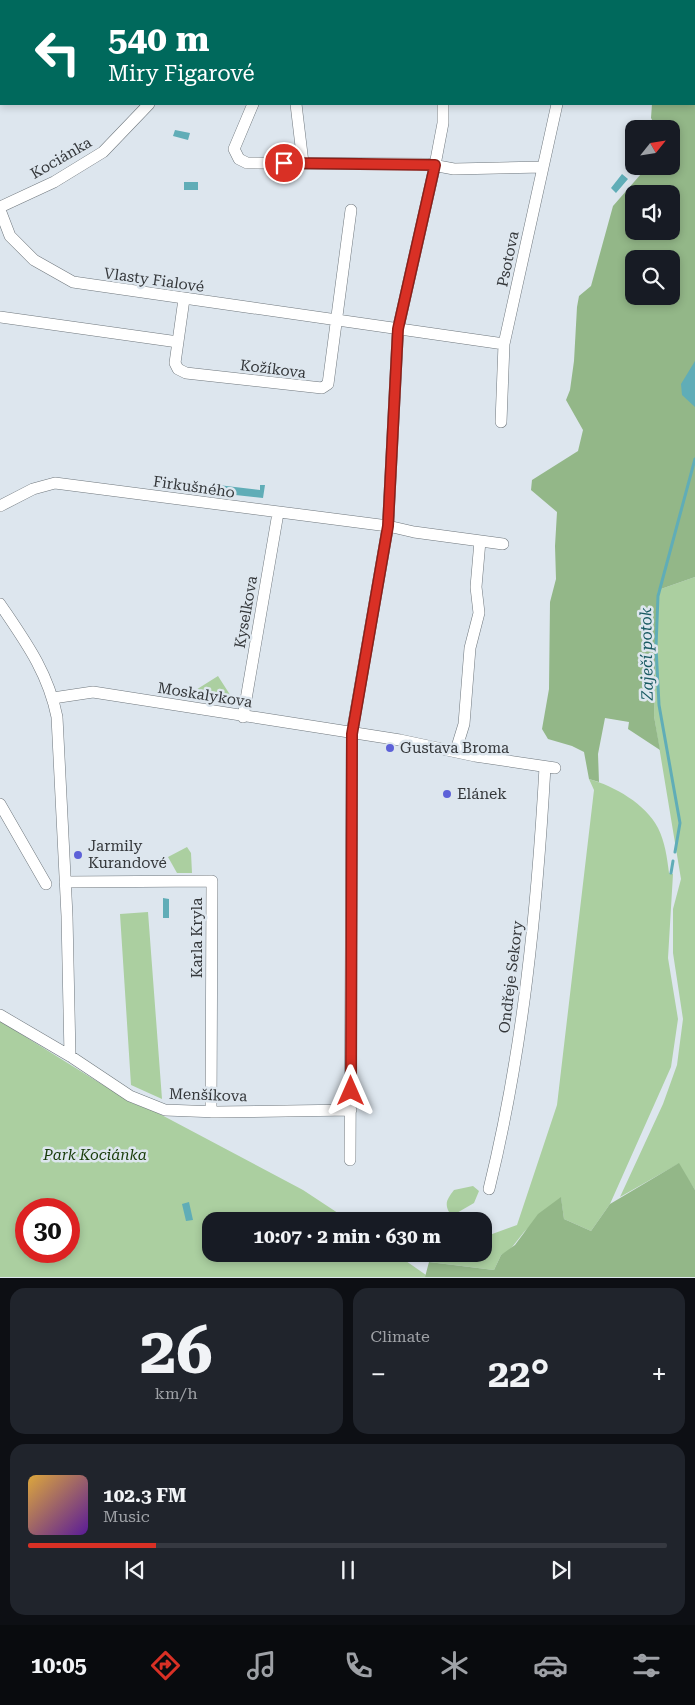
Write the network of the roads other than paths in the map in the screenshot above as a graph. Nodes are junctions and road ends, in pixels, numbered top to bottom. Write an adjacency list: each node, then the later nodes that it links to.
1 (148, 105): 9 (street, Kociánka)
2 (253, 105): 6 (street)
3 (296, 105): 6 (street)
4 (443, 105): 7 (street)
5 (557, 105): 8 (street, Psotova)
6 (303, 163): 7 (street)
7 (435, 165): 8 (street); 14 (street)
8 (543, 167): 16 (street, Psotova)
9 (0, 209): 11 (street, Vlasty Fialové)
10 (351, 210): 13 (street)
11 (184, 299): 13 (street, Vlasty Fialové); 15 (street, Kožíkova)
12 (0, 318): 15 (street)
13 (337, 320): 14 (street, Vlasty Fialové); 15 (street, Kožíkova)
14 (398, 329): 16 (street, Vlasty Fialové); 20 (street)
15 (178, 342)
16 (504, 344): 17 (street, Psotova)
17 (500, 422)
18 (0, 506): 19 (street, Firkušného)
19 (278, 513): 20 (street, Firkušného); 25 (street, Kyselkova)
20 (388, 526): 21 (street); 26 (street)
21 (480, 541): 22 (street); 27 (street)
22 (502, 544)
23 (0, 604): 24 (street)
24 (53, 698): 25 (street, Moskalykova); 29 (street)
25 (243, 716): 26 (street, Moskalykova)
26 (352, 734): 27 (street); 33 (street)
27 (456, 750): 36 (street, Ondřeje Sekory)
28 (0, 804): 30 (street)
29 (65, 882): 32 (street); 34 (street, Karla Kryla)
30 (46, 884)
31 (0, 1015): 32 (street, Menšíkova)
32 (70, 1056): 34 (street, Menšíkova)
33 (351, 1110): 34 (street, Menšíkova); 35 (street)
34 (211, 1112)
35 (350, 1160)
36 (489, 1189)

